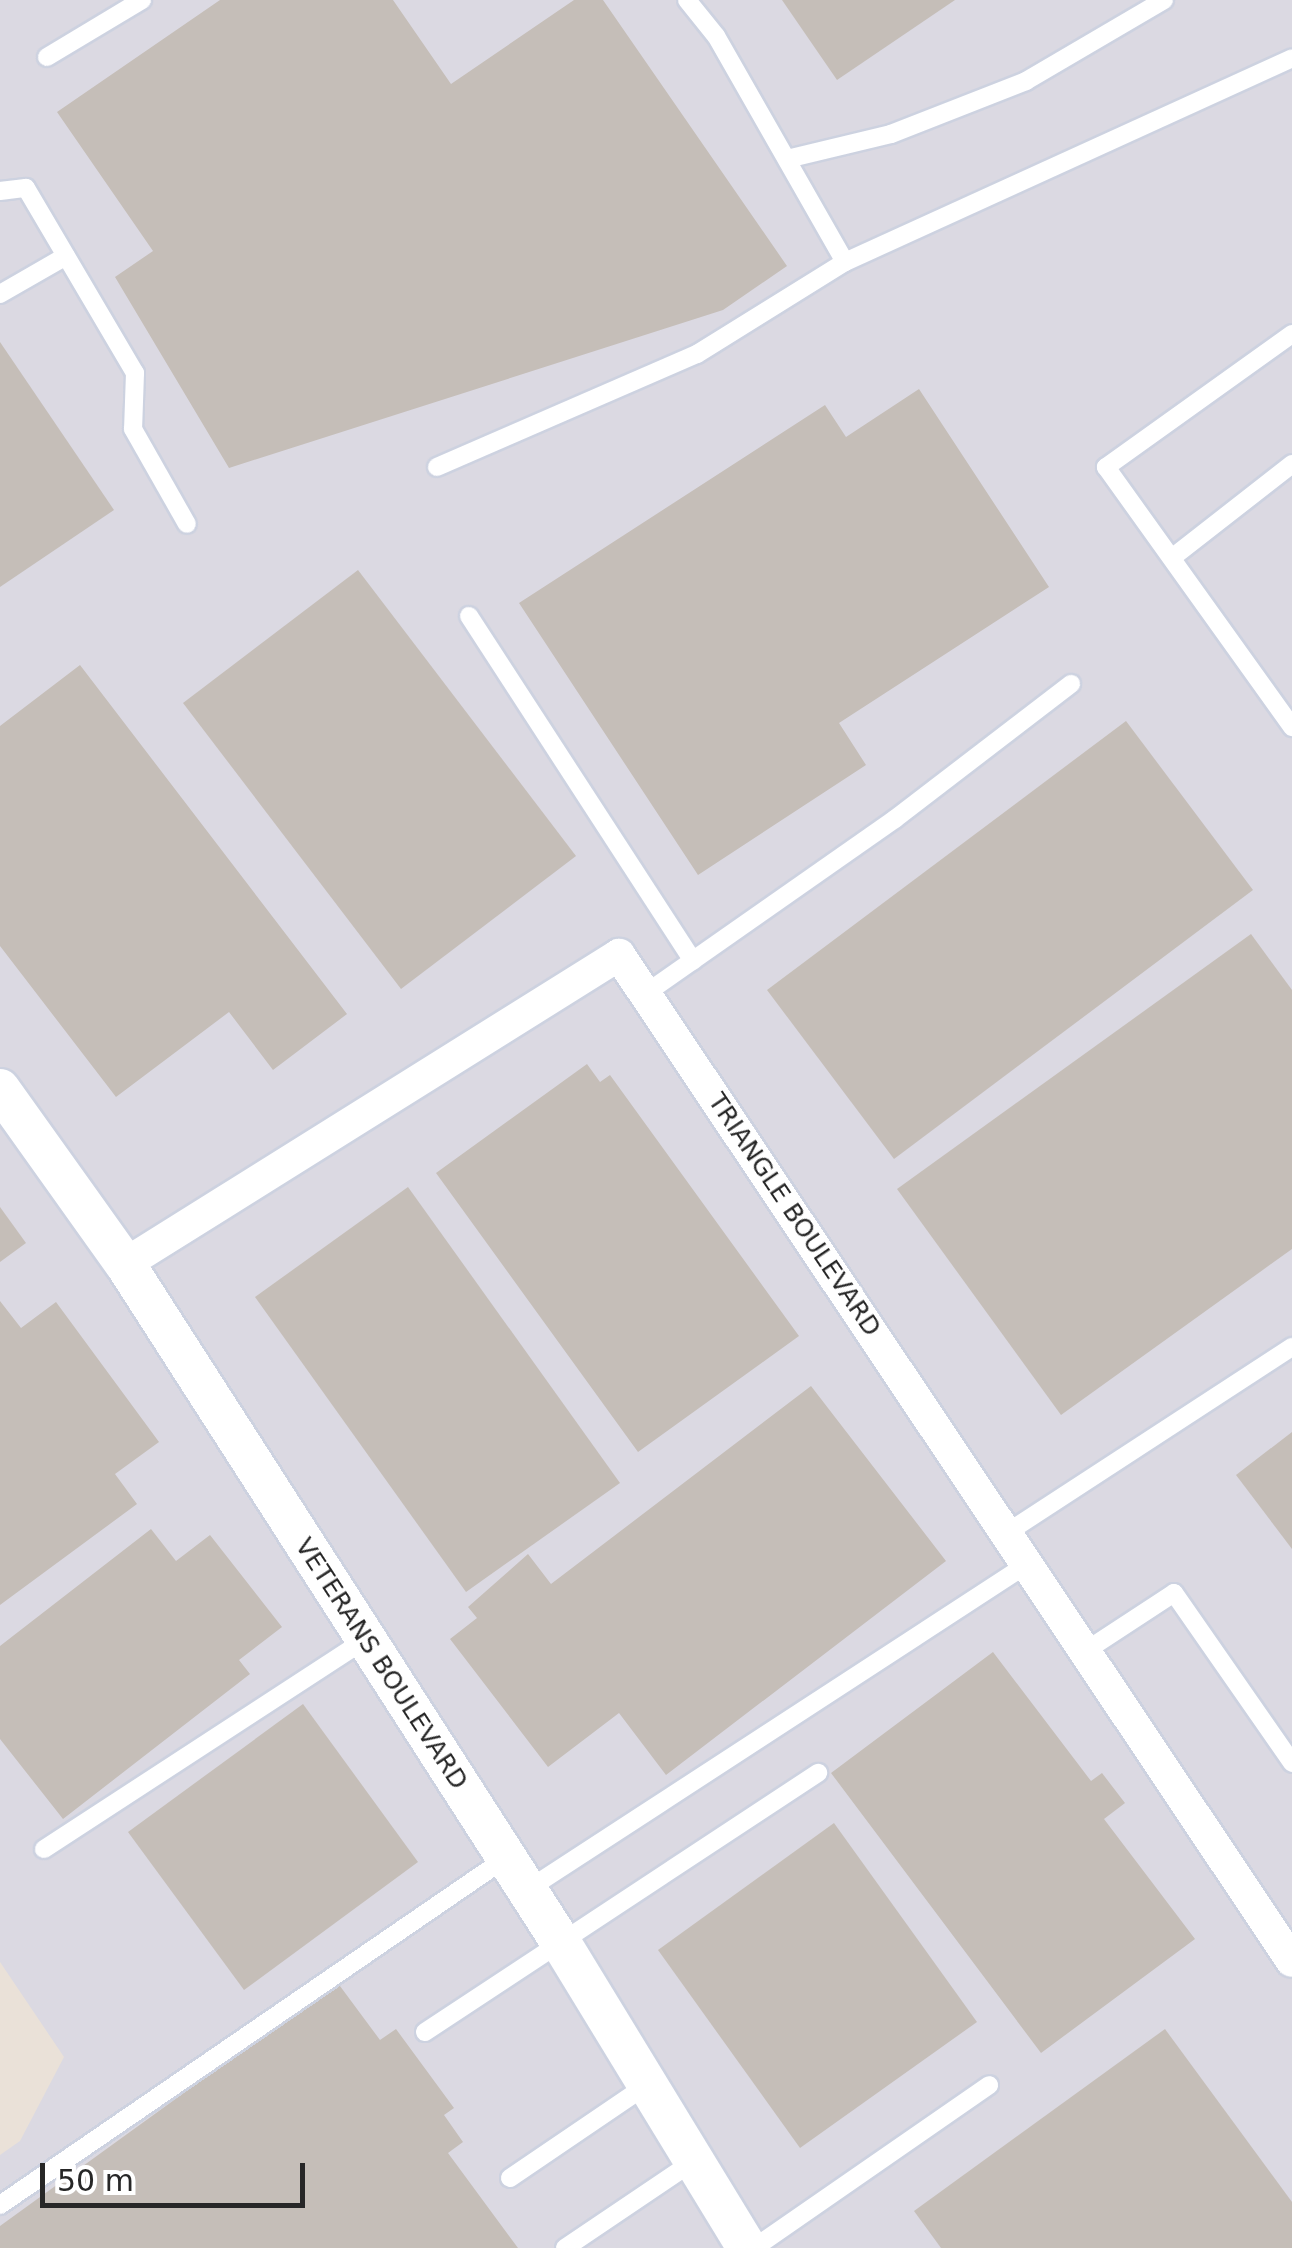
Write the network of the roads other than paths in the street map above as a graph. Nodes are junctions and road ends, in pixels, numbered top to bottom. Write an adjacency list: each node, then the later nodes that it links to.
1 (142, 0): 4 (lane)
2 (687, 0): 6 (lane)
3 (1164, 0): 6 (lane)
4 (47, 56)
5 (1292, 58): 9 (lane)
6 (787, 159): 9 (lane)
7 (0, 190): 8 (lane)
8 (66, 256): 10 (lane); 14 (lane)
9 (845, 262): 13 (lane)
10 (0, 294)
11 (1292, 334): 15 (lane)
12 (1292, 464): 15 (lane)
13 (437, 467)
14 (187, 524)
15 (1173, 557): 18 (lane)
16 (469, 616): 19 (lane)
17 (1071, 684): 19 (lane)
18 (1292, 727)
19 (693, 961): 20 (lane)
20 (645, 994): 22 (street, TRIANGLE BOULEVARD); 24 (street, TRIANGLE BOULEVARD)
21 (0, 1090): 22 (street, VETERANS BOULEVARD)
22 (125, 1264): 26 (street, VETERANS BOULEVARD)
23 (1292, 1346): 24 (lane)
24 (1008, 1532): 25 (street, TRIANGLE BOULEVARD)
25 (1029, 1563): 27 (street, TRIANGLE BOULEVARD); 31 (lane)
26 (365, 1640): 30 (lane); 31 (street, VETERANS BOULEVARD)
27 (1087, 1650): 28 (lane); 33 (street, TRIANGLE BOULEVARD)
28 (1292, 1763)
29 (818, 1774): 32 (lane)
30 (44, 1849)
31 (517, 1874): 32 (street, VETERANS BOULEVARD); 39 (lane)
32 (558, 1938): 34 (lane); 35 (street, VETERANS BOULEVARD)
33 (1292, 1961)
34 (425, 2032)
35 (648, 2085): 37 (street, VETERANS BOULEVARD); 38 (lane)
36 (989, 2085): 42 (lane)
37 (694, 2161): 40 (lane); 41 (street, VETERANS BOULEVARD)
38 (510, 2178)
39 (0, 2205)
40 (565, 2248)
41 (747, 2248)
42 (754, 2248)

